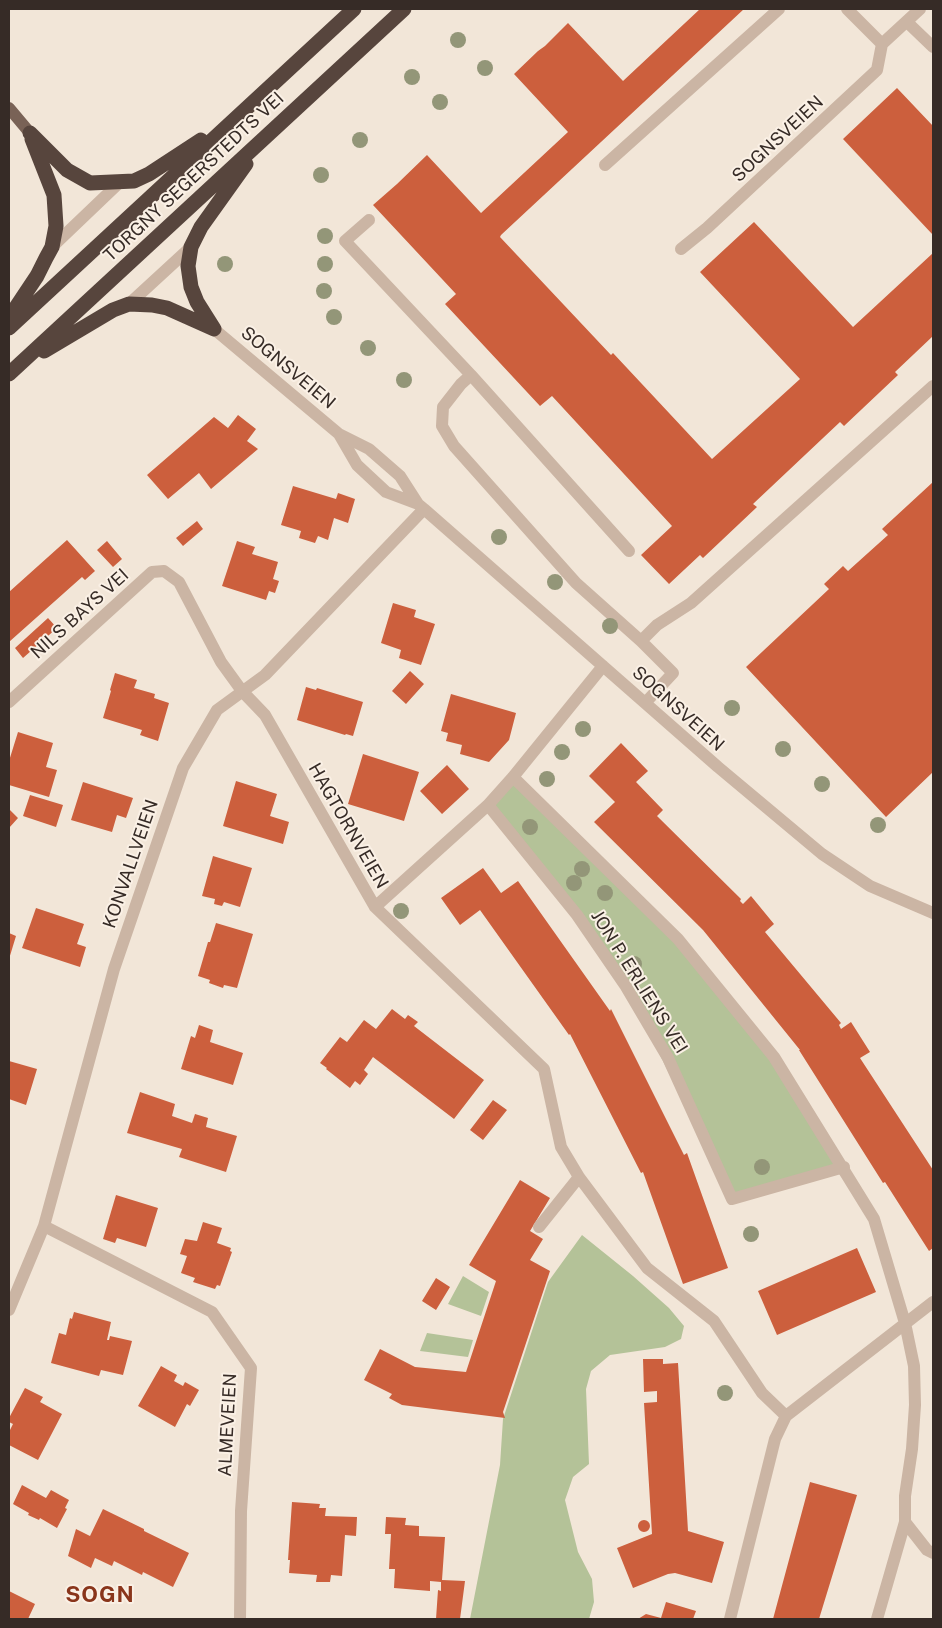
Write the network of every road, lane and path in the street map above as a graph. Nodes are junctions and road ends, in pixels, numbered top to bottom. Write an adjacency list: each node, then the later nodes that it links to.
1 (354, 9): 10 (highway, TORGNY SEGERSTEDTS VEI)
2 (404, 9): 12 (highway, TORGNY SEGERSTEDTS VEI)
3 (779, 9): 13 (street)
4 (847, 9): 7 (street)
5 (920, 9): 6 (street)
6 (907, 22): 7 (street); 8 (street)
7 (882, 44): 18 (street, SOGNSVEIEN)
8 (933, 47)
9 (9, 108): 11 (main road)
10 (238, 116): 14 (highway); 21 (highway, TORGNY SEGERSTEDTS VEI)
11 (30, 134): 14 (highway); 16 (highway)
12 (264, 139): 17 (highway); 23 (highway, TORGNY SEGERSTEDTS VEI)
13 (605, 166)
14 (119, 183): 16 (street)
15 (369, 220): 24 (street)
16 (52, 247): 20 (highway)
17 (191, 247): 19 (street); 22 (highway)
18 (681, 249)
19 (129, 304): 22 (highway); 23 (highway)
20 (9, 318)
21 (9, 328)
22 (214, 328): 26 (street, SOGNSVEIEN)
23 (13, 370)
24 (471, 375): 28 (street); 30 (street)
25 (933, 386): 30 (street)
26 (339, 434): 27 (street, SOGNSVEIEN); 27 (street, SOGNSVEIEN)
27 (421, 507): 31 (street, SOGNSVEIEN); 32 (street, KONVALLVEIEN)
28 (629, 550)
29 (152, 572): 32 (street, HAGTORNVEIEN); 33 (street, NILS BAYS VEI)
30 (641, 641): 34 (street)
31 (603, 666): 34 (street, SOGNSVEIEN); 35 (street, HAGTORNVEIEN)
32 (242, 690): 37 (street, HAGTORNVEIEN); 41 (street, KONVALLVEIEN)
33 (9, 702)
34 (646, 702): 38 (street, SOGNSVEIEN)
35 (513, 777): 36 (street, HAGTORNVEIEN); 39 (street)
36 (488, 805): 37 (street, HAGTORNVEIEN); 39 (street, JON P. ERLIENS VEI)
37 (374, 907): 40 (street)
38 (933, 913)
39 (844, 1168): 45 (street)
40 (579, 1177): 42 (street); 46 (street)
41 (44, 1226): 44 (street, KONVALLVEIEN); 49 (street, ALMEVEIEN)
42 (539, 1227)
43 (933, 1302): 45 (street)
44 (9, 1310)
45 (905, 1323): 46 (street); 47 (street)
46 (786, 1416): 50 (street)
47 (906, 1522): 48 (street); 51 (street)
48 (933, 1553)
49 (240, 1619)
50 (730, 1619)
51 (877, 1619)

